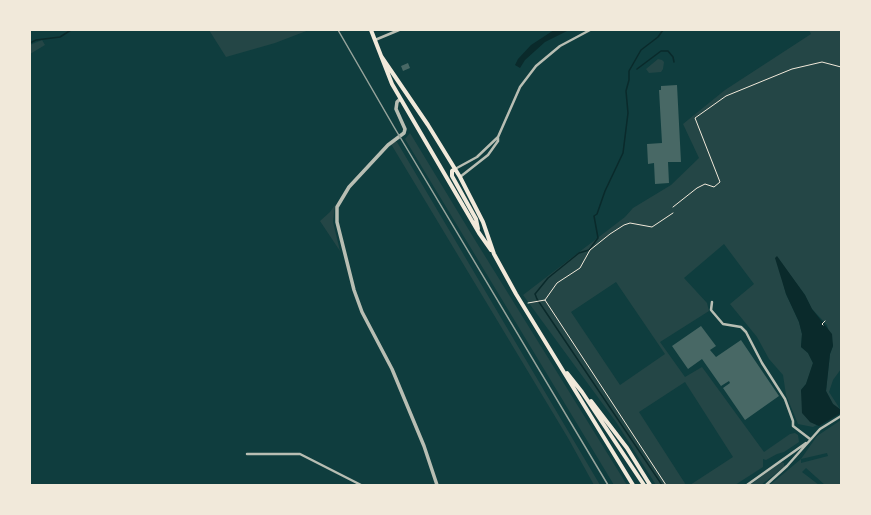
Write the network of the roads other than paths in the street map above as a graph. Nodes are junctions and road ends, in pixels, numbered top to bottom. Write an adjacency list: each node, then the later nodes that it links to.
1 (371, 30): 4 (main road)
2 (399, 30): 4 (street)
3 (590, 30): 8 (street)
4 (375, 40): 5 (main road)
5 (381, 56): 6 (main road); 7 (main road)
6 (406, 95): 7 (main road); 9 (main road)
7 (400, 99): 11 (main road); 23 (street)
8 (498, 137): 9 (street); 10 (street)
9 (455, 169): 10 (main road); 12 (main road)
10 (460, 177): 12 (main road); 14 (main road)
11 (448, 178): 12 (main road); 13 (main road)
12 (454, 178): 13 (main road)
13 (479, 233): 14 (main road)
14 (494, 254): 16 (main road)
15 (712, 302): 19 (street)
16 (555, 358): 17 (main road); 24 (main road)
17 (582, 392): 25 (main road); 26 (main road)
18 (841, 416): 19 (street)
19 (810, 439): 20 (street)
20 (806, 443): 27 (street); 28 (street)
21 (247, 454): 22 (street)
22 (361, 485)
23 (437, 485)
24 (633, 485)
25 (644, 485)
26 (650, 485)
27 (746, 485)
28 (766, 485)

